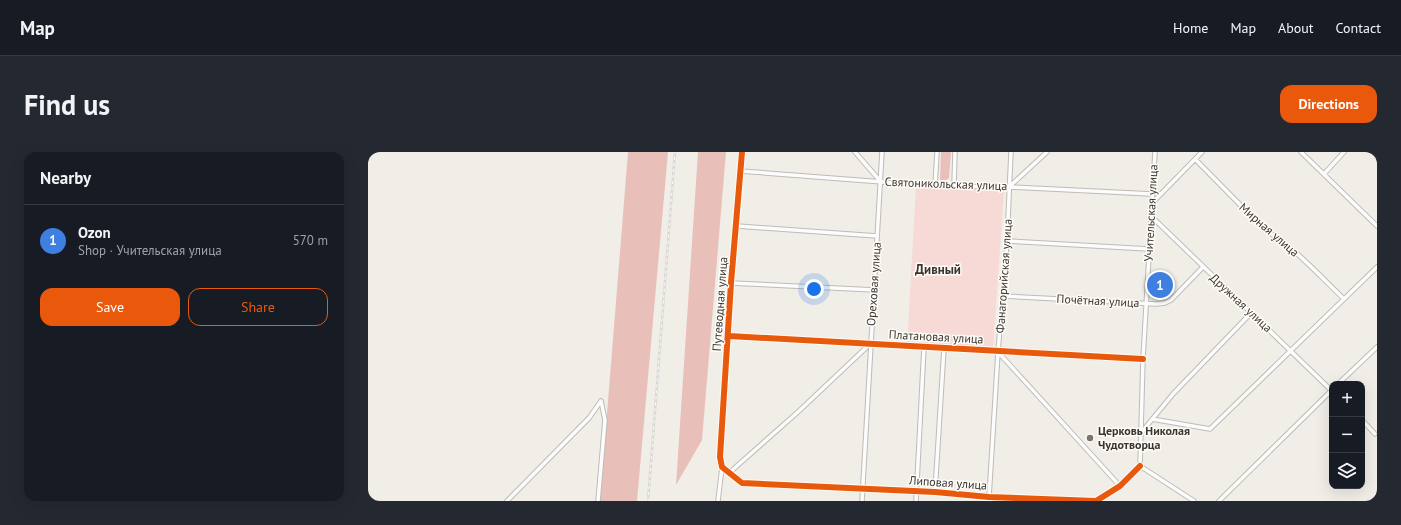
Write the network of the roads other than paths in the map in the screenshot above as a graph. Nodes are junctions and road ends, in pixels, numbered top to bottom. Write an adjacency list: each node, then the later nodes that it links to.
1 (742, 152): 13 (street, Путеводная улица)
2 (855, 152): 15 (street)
3 (882, 152): 15 (street, Ореховая улица)
4 (937, 152): 16 (street)
5 (955, 152): 17 (street)
6 (1011, 152): 18 (street, Фанагорийская улица)
7 (1047, 152): 18 (street)
8 (1155, 152): 19 (street, Учительская улица)
9 (1202, 152): 12 (street)
10 (1301, 152): 14 (street)
11 (1344, 152): 14 (street)
12 (1195, 158): 20 (street); 32 (street, Мирная улица)
13 (740, 171): 15 (street, Святоникольская улица); 22 (street, Путеводная улица)
14 (1324, 174): 23 (street)
15 (881, 182): 16 (street, Святоникольская улица); 24 (street, Ореховая улица)
16 (935, 186): 17 (street, Святоникольская улица)
17 (954, 186): 18 (street, Святоникольская улица)
18 (1009, 187): 19 (street, Святоникольская улица); 25 (street, Фанагорийская улица)
19 (1152, 194): 20 (street, Учительская улица)
20 (1152, 203): 21 (street, Учительская улица)
21 (1150, 216): 26 (street, Учительская улица); 27 (street, Дружная улица)
22 (737, 226): 24 (street); 29 (street, Путеводная улица)
23 (1377, 226)
24 (878, 236): 30 (street, Ореховая улица)
25 (1007, 241): 26 (street); 31 (street, Фанагорийская улица)
26 (1149, 249): 33 (street, Учительская улица)
27 (1203, 267): 33 (street, Почётная улица); 34 (street, Дружная улица)
28 (1377, 267): 32 (street)
29 (731, 283): 30 (street); 35 (street, Путеводная улица)
30 (875, 290): 36 (street, Ореховая улица)
31 (1003, 296): 33 (street, Почётная улица); 41 (street, Фанагорийская улица)
32 (1344, 299): 40 (street)
33 (1146, 303): 42 (street, Учительская улица)
34 (1251, 313): 40 (street, Дружная улица); 46 (street)
35 (729, 336): 36 (street, Платановая улица); 51 (street, Путеводная улица)
36 (870, 344): 37 (street, Платановая улица); 52 (street); 54 (street, Ореховая улица)
37 (924, 347): 39 (street, Платановая улица); 55 (street)
38 (1377, 347): 43 (street)
39 (944, 348): 41 (street, Платановая улица); 56 (street)
40 (1291, 350): 44 (street, Дружная улица); 46 (street)
41 (998, 352): 42 (street, Платановая улица); 53 (street); 57 (street, Фанагорийская улица)
42 (1143, 359): 48 (street, Учительская улица)
43 (1341, 381)
44 (1329, 387)
45 (1329, 393): 64 (street)
46 (1152, 419): 48 (street)
47 (1365, 423): 49 (street)
48 (1140, 434): 50 (street, Учительская улица)
49 (1375, 434)
50 (1140, 466): 53 (street, Липовая улица); 63 (street)
51 (722, 467): 52 (street); 60 (street, Путеводная улица)
52 (729, 473): 54 (street, Липовая улица)
53 (1120, 486): 57 (street, Липовая улица)
54 (863, 489): 55 (street, Липовая улица); 61 (street, Ореховая улица)
55 (917, 491): 56 (street, Липовая улица); 62 (street)
56 (935, 492): 57 (street, Липовая улица)
57 (989, 497)
58 (507, 501): 59 (street)
59 (598, 501)
60 (718, 501)
61 (862, 501)
62 (916, 501)
63 (1194, 501)
64 (1219, 501)

